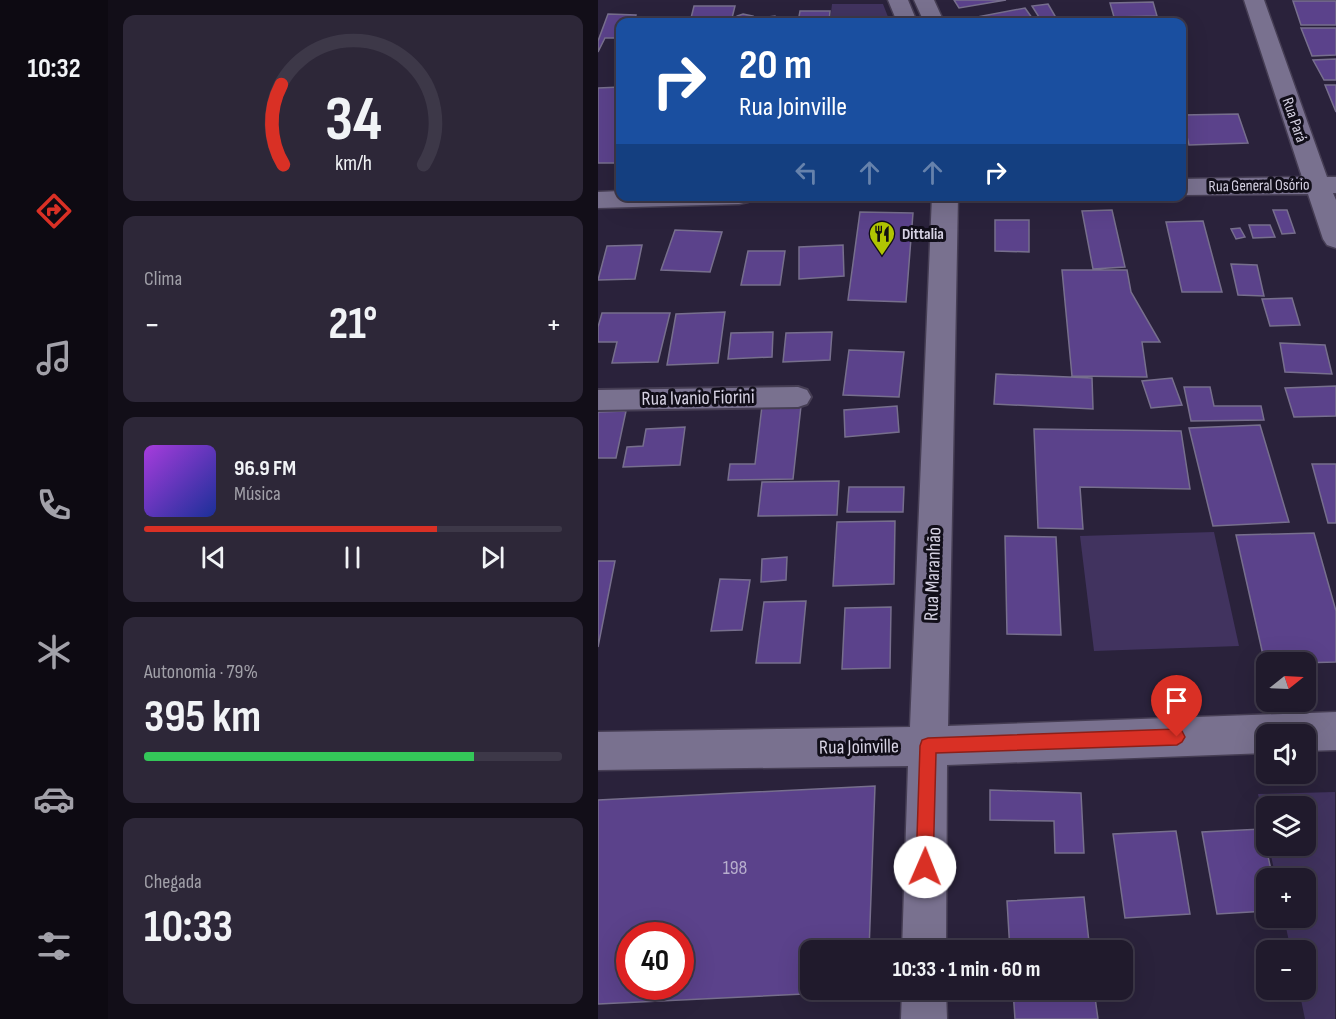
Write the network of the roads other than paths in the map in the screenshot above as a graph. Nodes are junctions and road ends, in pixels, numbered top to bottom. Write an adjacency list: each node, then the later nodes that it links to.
1 (898, 0): 4 (street)
2 (924, 0): 5 (street)
3 (1254, 0): 6 (street, Rua Pará)
4 (905, 18)
5 (932, 18)
6 (1326, 185): 7 (street, Rua General Osório); 11 (street, Rua Pará)
7 (1186, 187)
8 (616, 199): 9 (street)
9 (598, 200)
10 (945, 201): 15 (street, Rua Maranhão)
11 (1336, 239)
12 (798, 397): 13 (street, Rua Ivanio Fiorini)
13 (598, 400)
14 (1336, 731): 15 (street, Rua Joinville)
15 (928, 746): 16 (street, Rua Joinville); 17 (street, Rua Maranhão)
16 (598, 751)
17 (924, 940)
18 (924, 1000): 19 (street)
19 (924, 1019)

